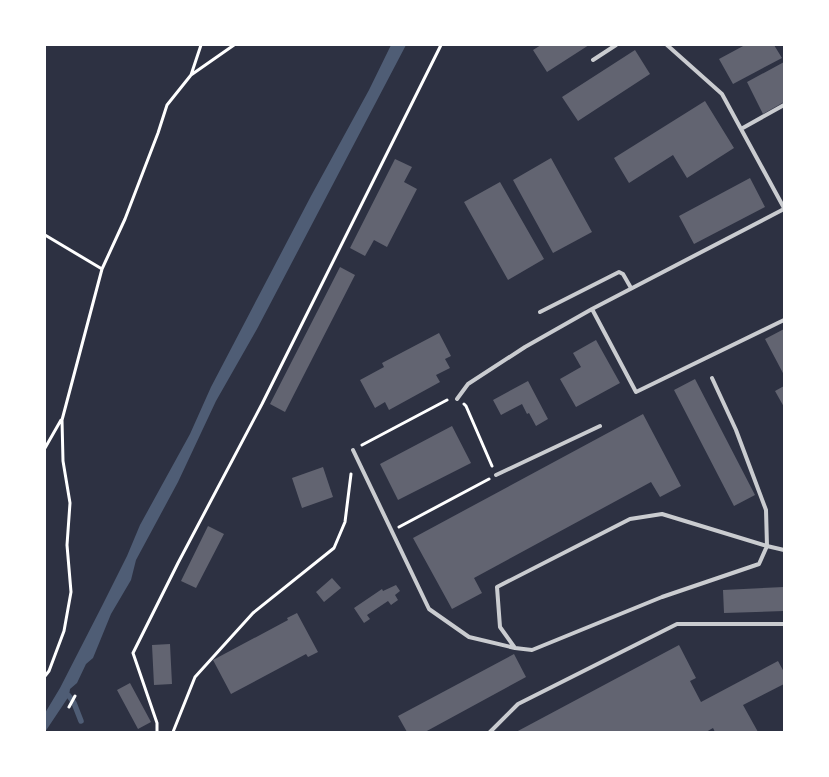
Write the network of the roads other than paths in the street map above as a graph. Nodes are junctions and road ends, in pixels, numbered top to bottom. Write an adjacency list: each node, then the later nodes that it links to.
1 (616, 45): 3 (lane)
2 (667, 45): 5 (lane)
3 (592, 60)
4 (784, 106): 5 (lane)
5 (741, 129): 6 (lane)
6 (782, 200): 7 (lane)
7 (784, 208): 8 (lane)
8 (631, 288): 9 (lane); 10 (lane)
9 (592, 309): 11 (lane); 13 (lane)
10 (540, 312)
11 (784, 320)
12 (712, 378): 17 (lane)
13 (457, 399)
14 (600, 426): 16 (lane)
15 (353, 450): 20 (lane)
16 (496, 475)
17 (767, 546): 18 (lane); 20 (lane); 20 (lane)
18 (784, 550)
19 (784, 624): 21 (lane)
20 (515, 648)
21 (490, 732)

